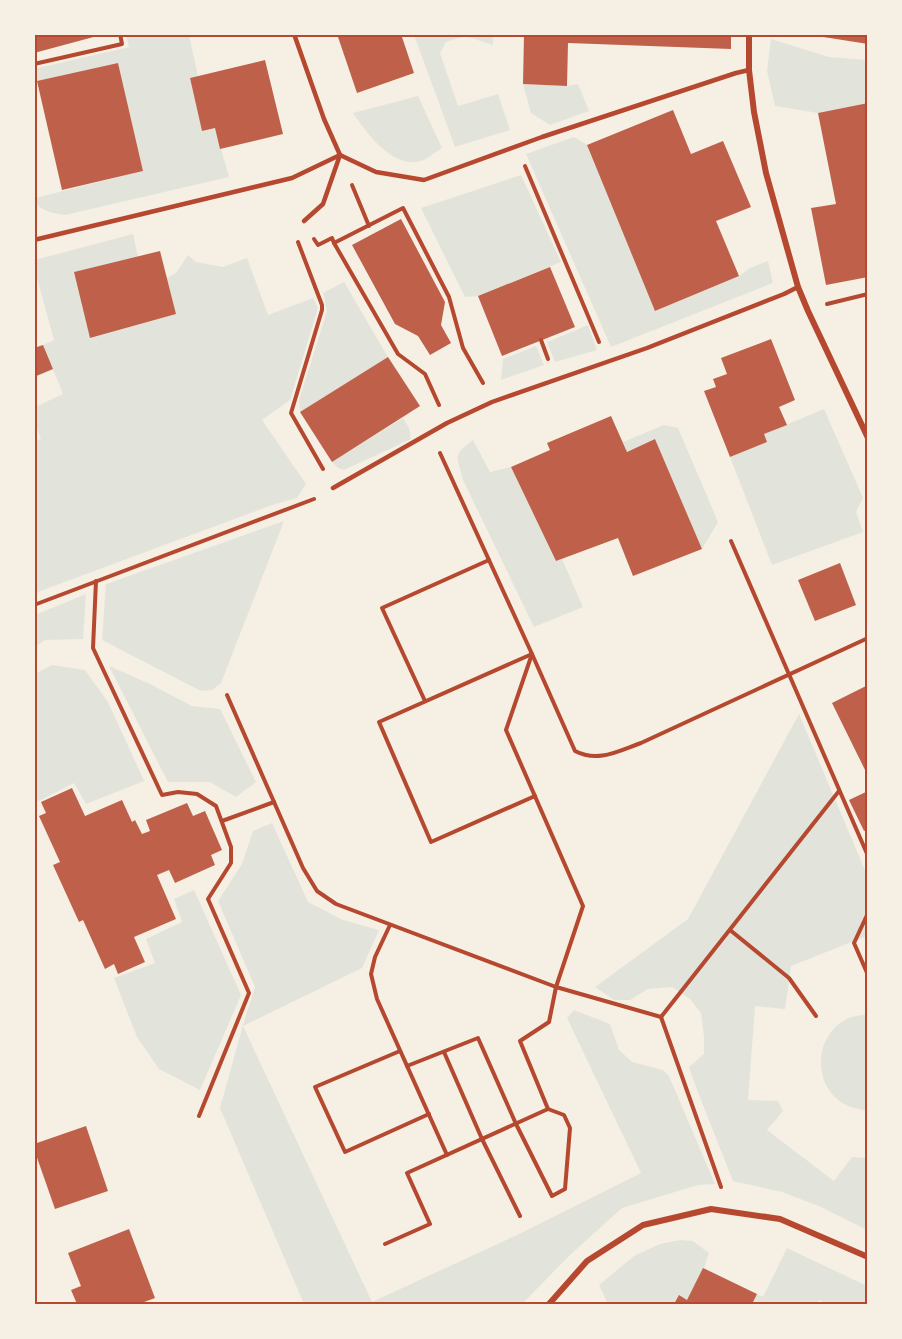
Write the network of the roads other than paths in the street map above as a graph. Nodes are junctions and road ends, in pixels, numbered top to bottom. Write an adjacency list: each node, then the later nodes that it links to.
1 (294, 34): 4 (lane)
2 (749, 34): 3 (street)
3 (749, 70): 4 (lane); 7 (street)
4 (340, 154): 5 (lane); 6 (lane)
5 (304, 221)
6 (34, 240)
7 (798, 287): 8 (street); 9 (lane)
8 (867, 438)
9 (333, 488)
10 (867, 1257): 11 (street)
11 (549, 1305)

